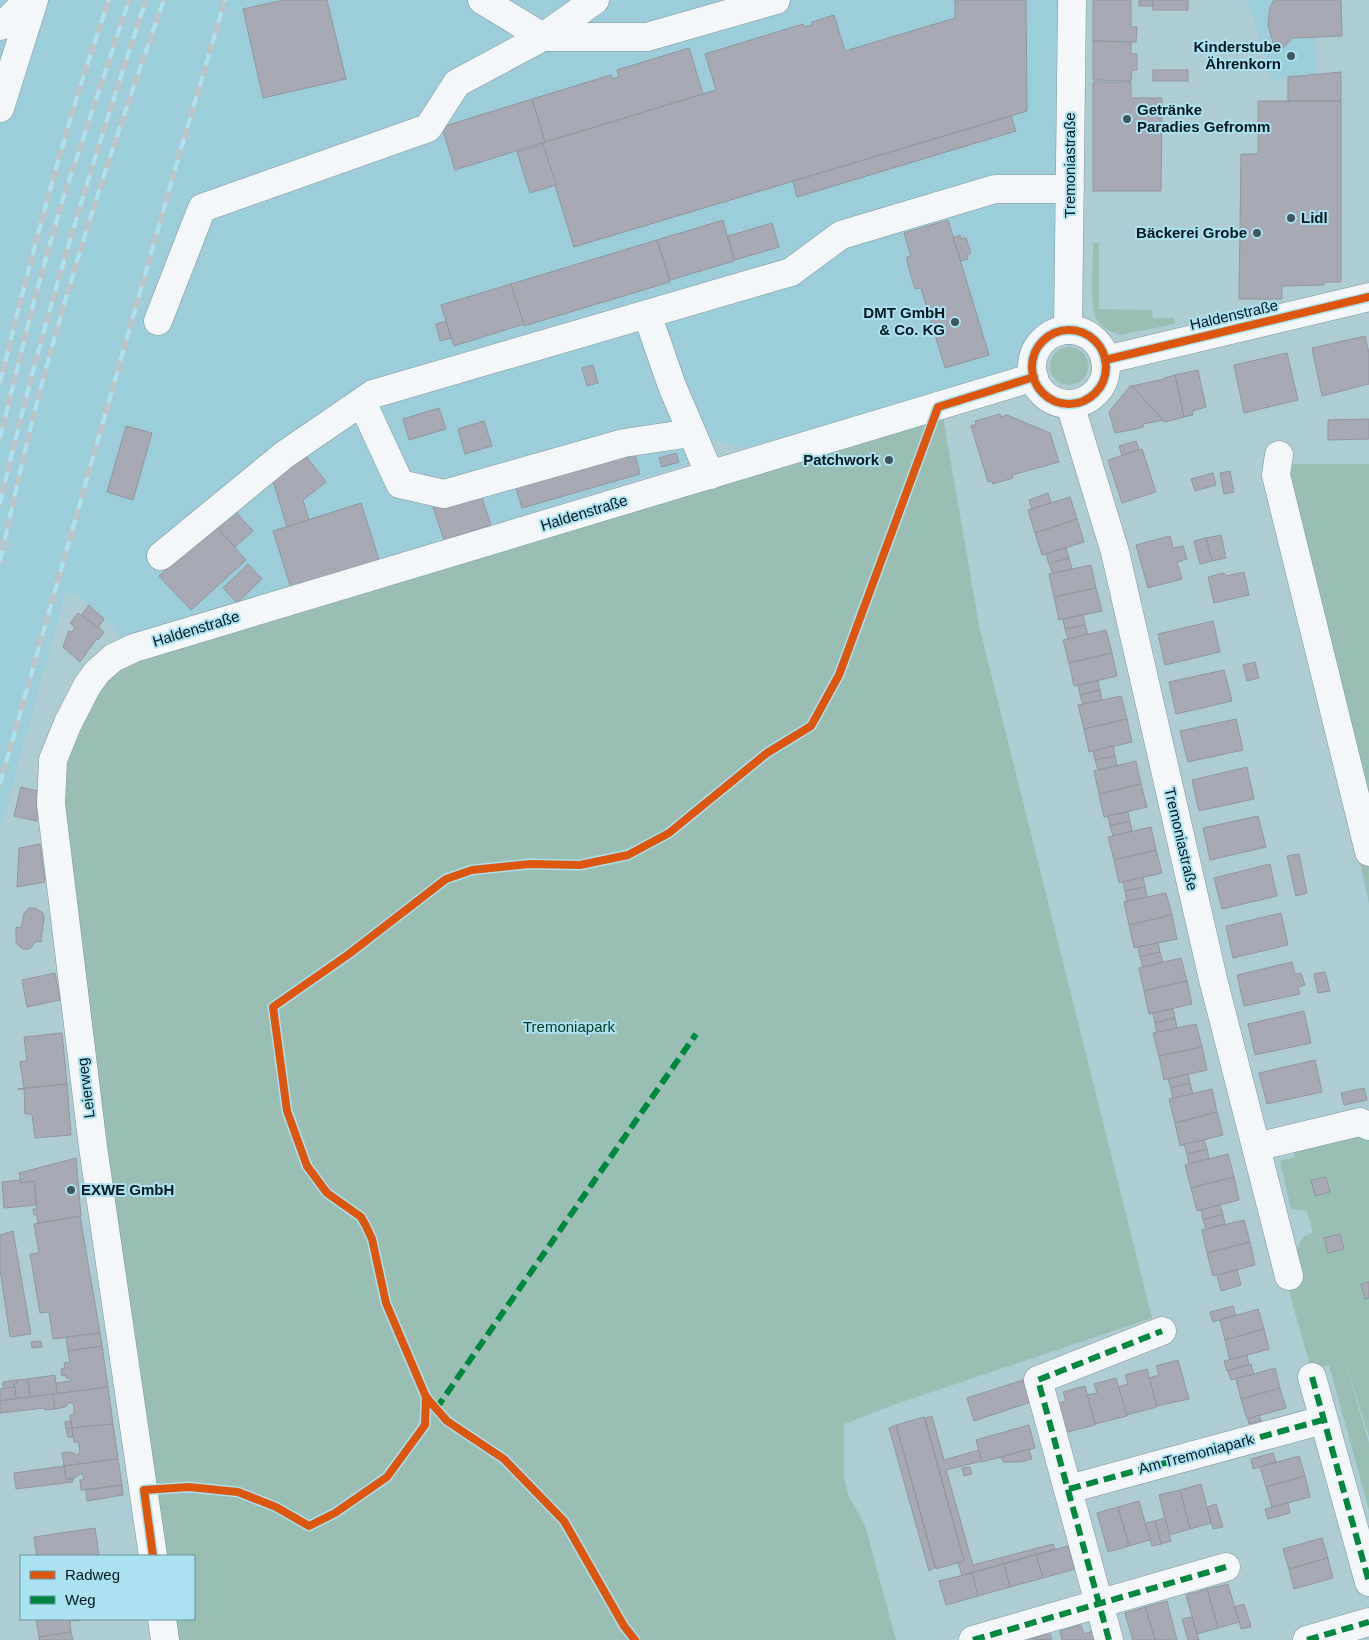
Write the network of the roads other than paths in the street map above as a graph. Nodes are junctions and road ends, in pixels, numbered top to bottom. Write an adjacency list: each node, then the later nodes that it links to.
1 (28, 0): 7 (street)
2 (34, 0): 9 (street)
3 (482, 0): 8 (street)
4 (595, 0): 8 (street)
5 (776, 0): 8 (street)
6 (1072, 0): 10 (street, Tremoniastraße)
7 (0, 26)
8 (543, 37): 13 (street)
9 (0, 108)
10 (1070, 189): 12 (street); 14 (street, Tremoniastraße)
11 (1369, 297): 15 (street, Haldenstraße)
12 (647, 314): 17 (street); 19 (street)
13 (158, 321)
14 (1068, 330): 15 (street); 16 (street)
15 (1105, 360): 18 (street)
16 (1034, 377): 18 (street); 21 (street, Haldenstraße)
17 (362, 402): 19 (street); 22 (street)
18 (1070, 404): 26 (street, Tremoniastraße)
19 (691, 433): 21 (street)
20 (1279, 455): 24 (street)
21 (710, 475): 23 (street, Haldenstraße)
22 (161, 556)
23 (134, 648): 32 (street, Leierweg)
24 (1369, 852)
25 (1369, 1126): 26 (street)
26 (1256, 1147): 27 (street, Tremoniastraße)
27 (1289, 1276)
28 (1162, 1331): 31 (street)
29 (1312, 1377): 30 (street)
30 (1323, 1420): 31 (street, Am Tremoniapark); 34 (street)
31 (1069, 1489): 35 (street)
32 (154, 1555)
33 (1226, 1567): 35 (street)
34 (1369, 1582)
35 (1098, 1605): 39 (street); 40 (street)
36 (162, 1620): 38 (street)
37 (1369, 1622): 41 (street)
38 (165, 1640)
39 (974, 1640)
40 (1109, 1640)
41 (1307, 1640)

